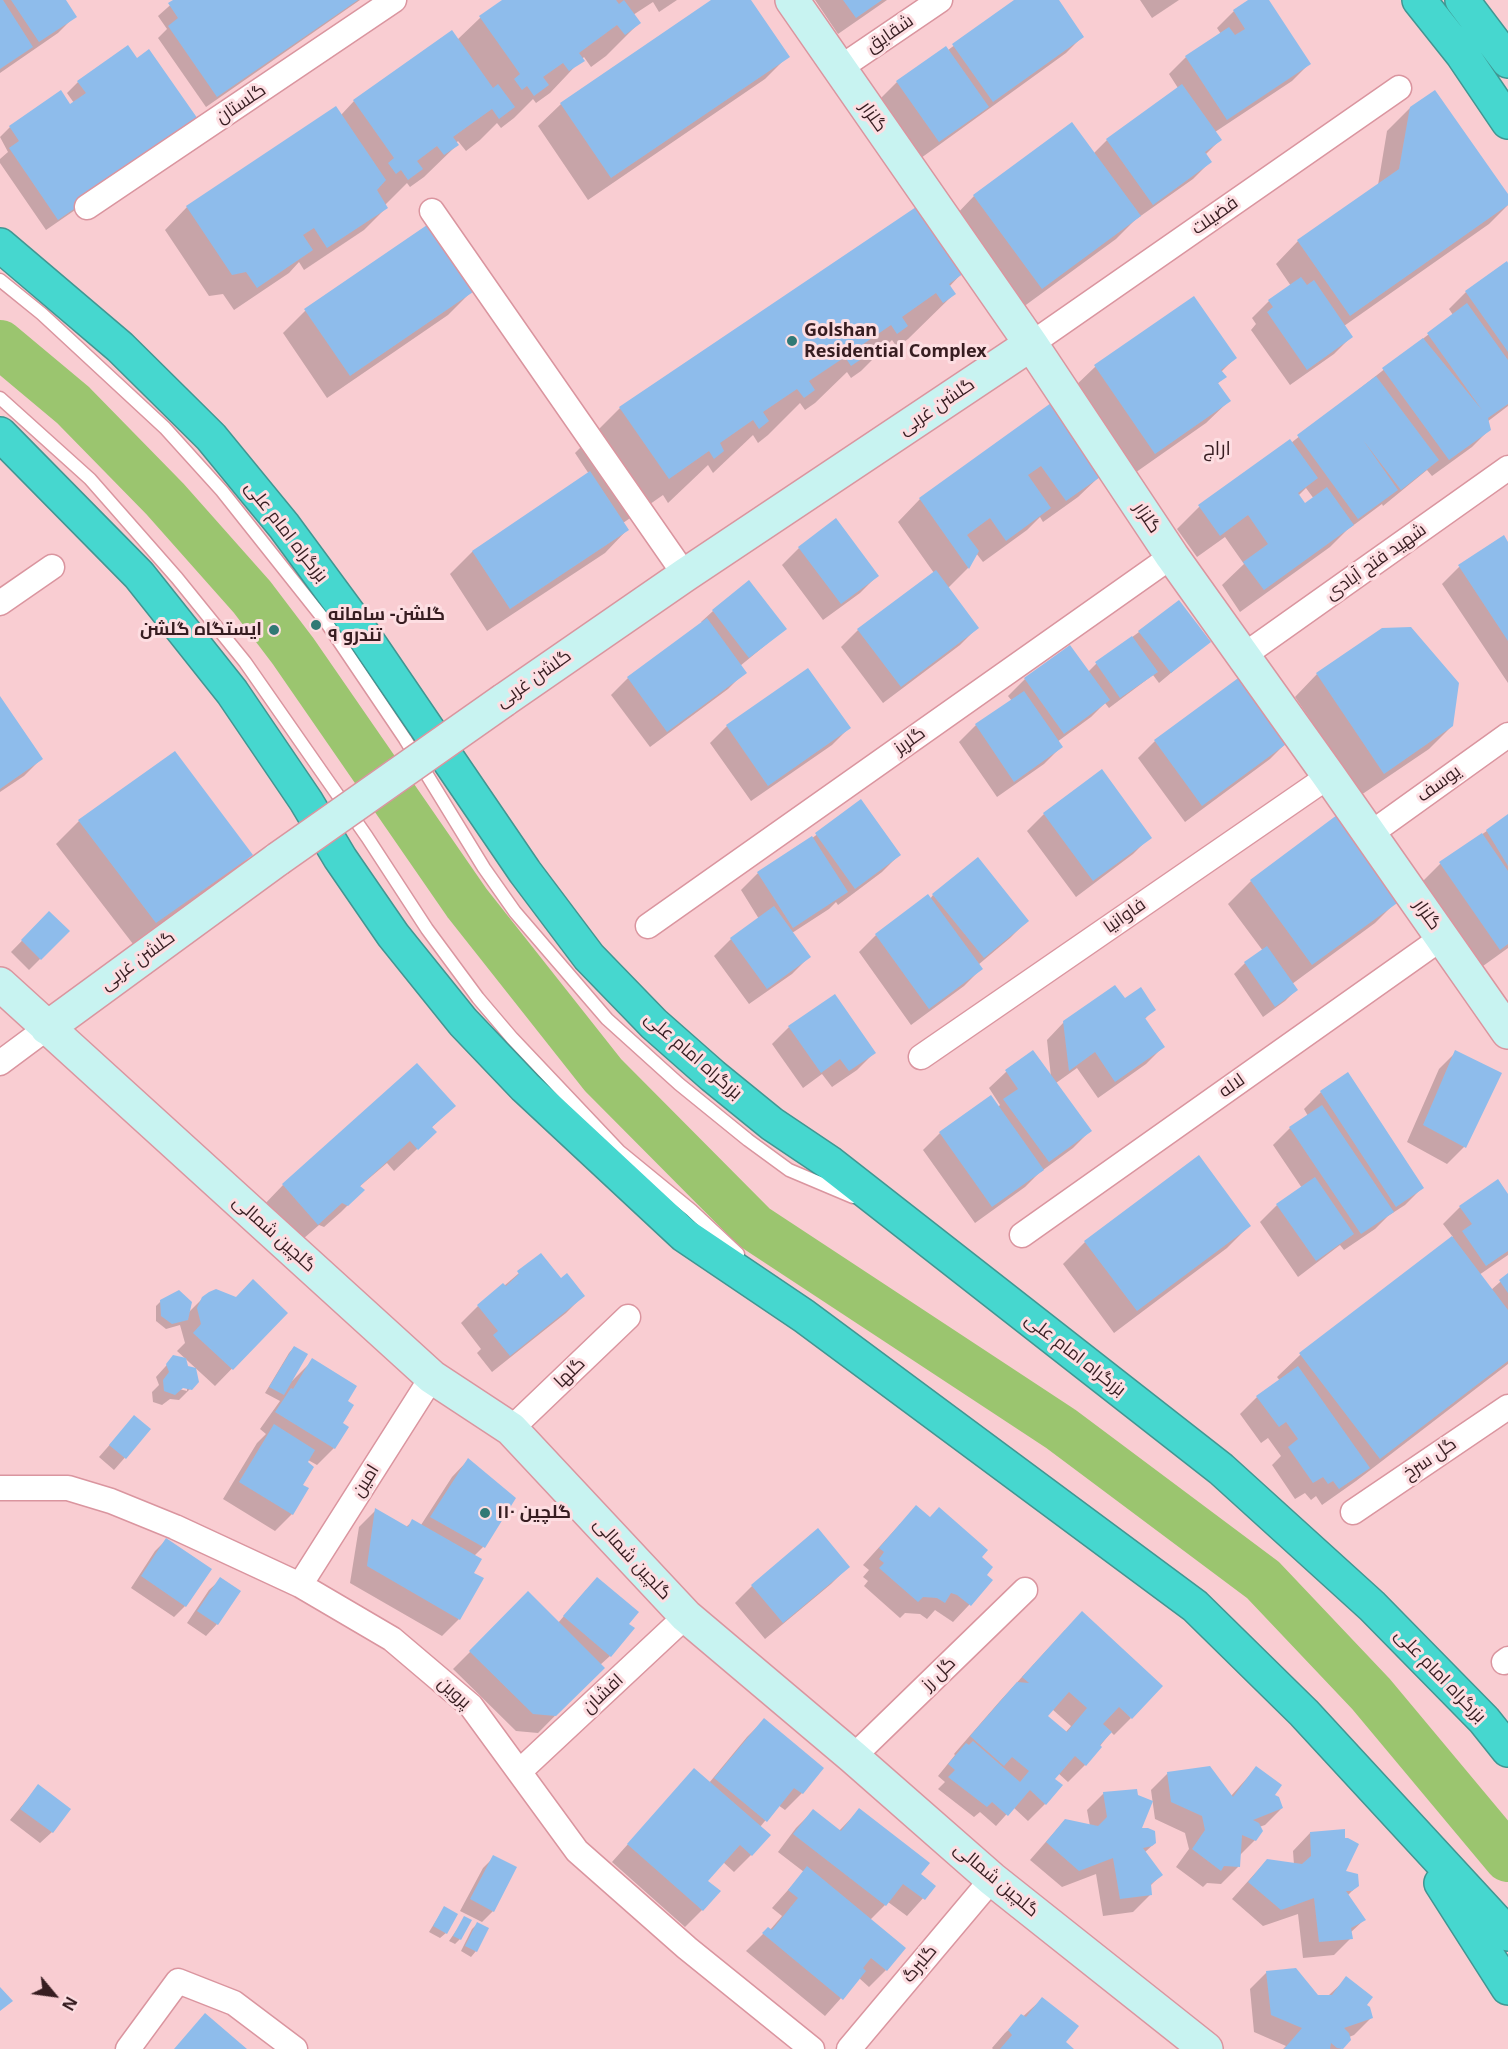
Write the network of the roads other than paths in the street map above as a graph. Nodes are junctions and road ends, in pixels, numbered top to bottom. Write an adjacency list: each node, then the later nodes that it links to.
1 (394, 0): 11 (street, گلستان)
2 (792, 0): 8 (main road, گلزار)
3 (940, 0): 8 (street, شقایق)
4 (1419, 0): 10 (highway)
5 (1469, 9): 6 (highway); 7 (highway)
6 (1508, 52)
7 (1508, 61)
8 (840, 68): 15 (main road, گلزار)
9 (1399, 88): 15 (street, فضیلت)
10 (1508, 122)
11 (87, 207)
12 (432, 211): 21 (street)
13 (0, 244): 34 (highway, بزرگراه امام علی)
14 (0, 280): 34 (lane)
15 (1031, 344): 19 (main road, گلزار); 21 (main road, گلشن غربی)
16 (0, 398): 36 (lane)
17 (4, 440): 36 (highway)
18 (1508, 468): 23 (street, شهید فتح آبادی)
19 (1172, 556): 23 (main road, گلزار); 27 (street, گلریز)
20 (52, 567): 22 (street)
21 (685, 575): 30 (main road, گلشن غربی, bridge)
22 (0, 603)
23 (1243, 656): 25 (main road, گلزار)
24 (1508, 735): 26 (street, یوسف)
25 (1329, 776): 26 (main road, گلزار); 32 (street, فاوانیا)
26 (1370, 834): 28 (main road, گلزار)
27 (648, 926)
28 (1443, 937): 31 (main road, گلزار); 35 (street, لاله)
29 (0, 984): 30 (main road, گلچین شمالی)
30 (47, 1028): 33 (street); 38 (main road, گلچین شمالی)
31 (1508, 1032)
32 (921, 1057)
33 (0, 1063)
34 (895, 1215): 46 (highway, بزرگراه امام علی)
35 (1022, 1235)
36 (804, 1316): 49 (highway)
37 (628, 1317): 40 (street, گلها)
38 (432, 1377): 40 (main road, گلچین شمالی); 43 (street, امین)
39 (1508, 1407): 42 (street, گل سرخ)
40 (511, 1429): 45 (main road, گلچین شمالی)
41 (0, 1488): 43 (street, پروین)
42 (1353, 1512)
43 (300, 1585): 48 (street, پروین)
44 (1025, 1590): 47 (street, گل رز)
45 (686, 1616): 47 (main road, گلچین شمالی); 48 (street, افشان)
46 (1508, 1750)
47 (853, 1757): 50 (main road, گلچین شمالی)
48 (520, 1772): 55 (street, پروین)
49 (1393, 1808): 51 (highway); 52 (highway)
50 (992, 1879): 56 (street, گلبرگ); 57 (main road, گلچین شمالی)
51 (1508, 1934)
52 (1508, 1988)
53 (128, 2049): 54 (street)
54 (295, 2049)
55 (812, 2049)
56 (849, 2049)
57 (1206, 2049)

